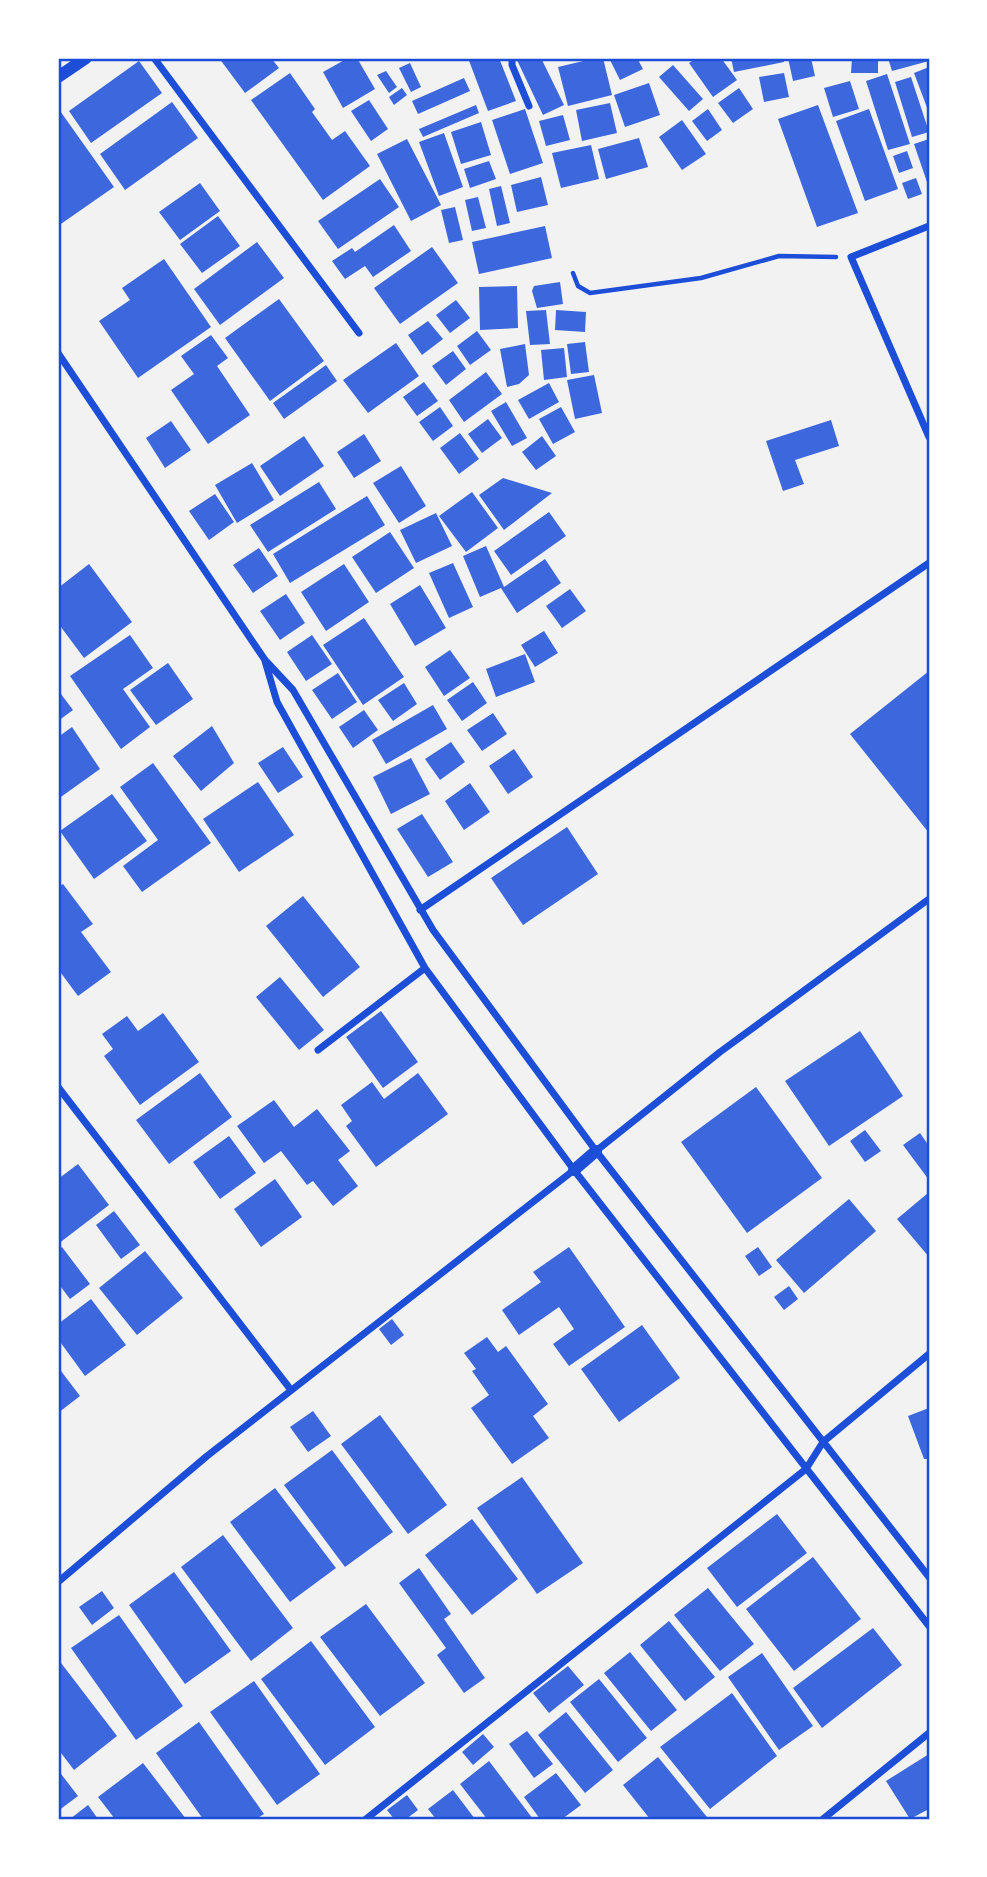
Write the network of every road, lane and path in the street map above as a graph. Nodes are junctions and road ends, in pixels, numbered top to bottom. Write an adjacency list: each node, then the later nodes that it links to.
1 (86, 58): 4 (street)
2 (154, 58): 9 (street)
3 (512, 58): 5 (street)
4 (58, 77)
5 (529, 106)
6 (929, 226): 7 (street)
7 (850, 257): 8 (path); 11 (street)
8 (573, 273)
9 (359, 333)
10 (58, 353): 13 (street)
11 (929, 437)
12 (929, 564): 15 (street)
13 (264, 660): 15 (street); 16 (street)
14 (929, 899): 19 (street)
15 (420, 910): 19 (street)
16 (425, 968): 17 (street); 20 (street)
17 (318, 1050)
18 (58, 1087): 22 (street)
19 (596, 1151): 20 (street); 23 (street)
20 (574, 1170): 22 (street); 24 (street)
21 (929, 1354): 23 (street)
22 (291, 1390): 26 (street)
23 (823, 1442): 24 (street); 25 (street)
24 (806, 1469): 27 (street); 29 (street)
25 (929, 1577)
26 (58, 1582)
27 (929, 1626)
28 (929, 1733): 30 (street)
29 (366, 1819)
30 (823, 1819)

